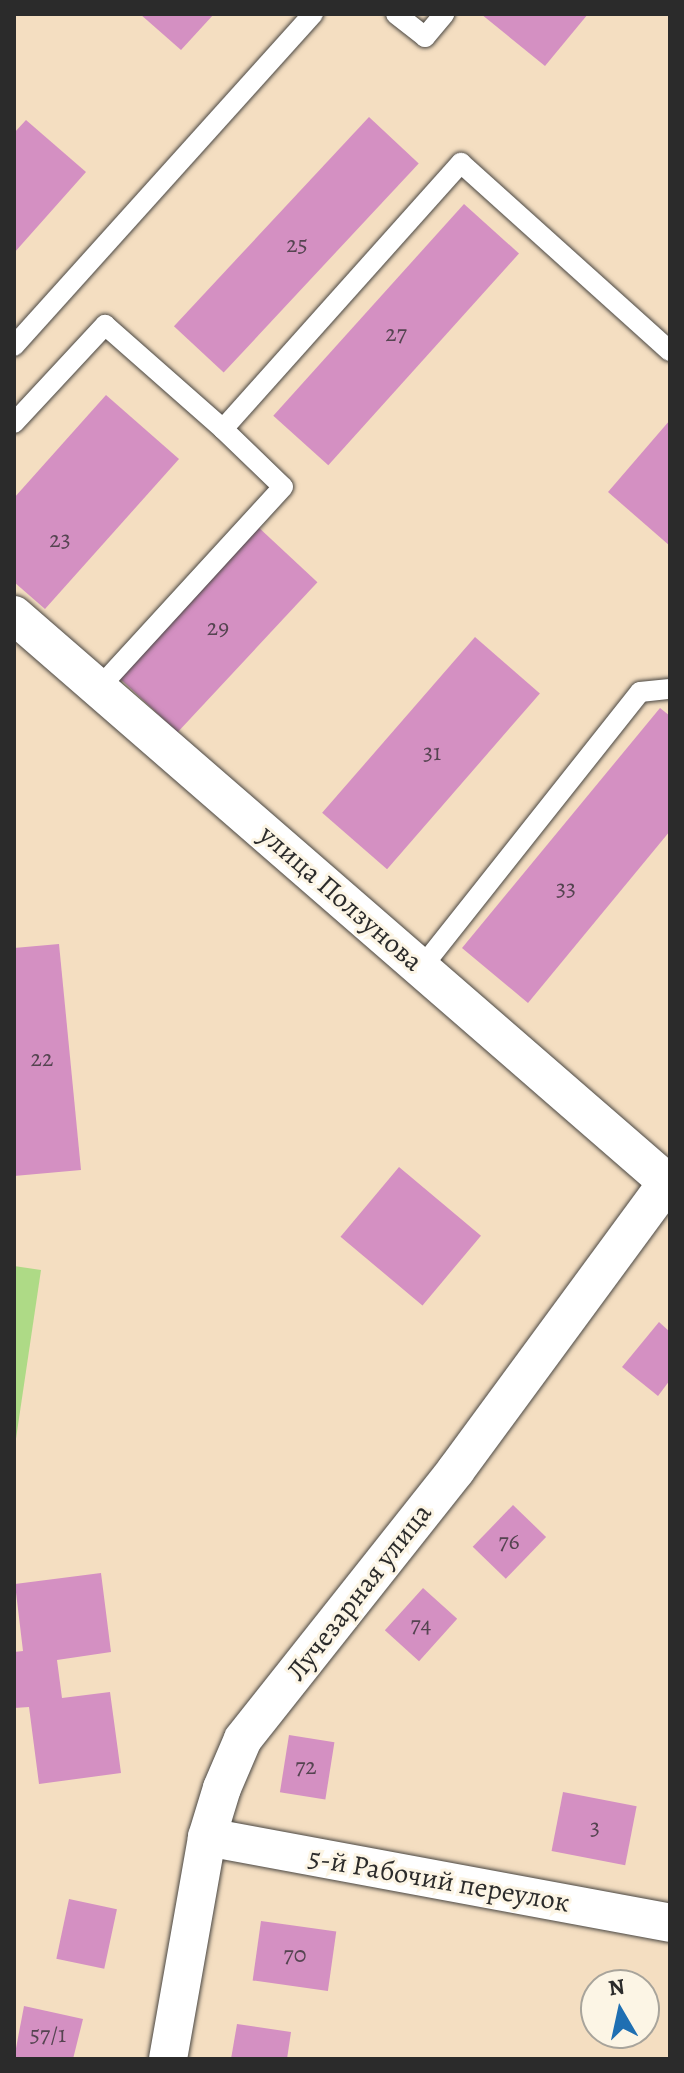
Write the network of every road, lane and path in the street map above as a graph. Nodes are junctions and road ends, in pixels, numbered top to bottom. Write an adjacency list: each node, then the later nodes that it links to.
1 (313, 14): 4 (lane)
2 (396, 14): 3 (lane)
3 (444, 14)
4 (14, 346)
5 (670, 351): 7 (lane)
6 (14, 423): 7 (lane)
7 (223, 429): 9 (lane)
8 (14, 615): 9 (street, улица Ползунова)
9 (99, 688): 11 (street, улица Ползунова)
10 (670, 689): 11 (lane)
11 (422, 967): 12 (street, улица Ползунова)
12 (668, 1180): 13 (street, Лучезарная улица)
13 (207, 1837): 14 (street, 5-й Рабочий переулок); 15 (street, Лучезарная улица)
14 (670, 1923)
15 (168, 2059)

